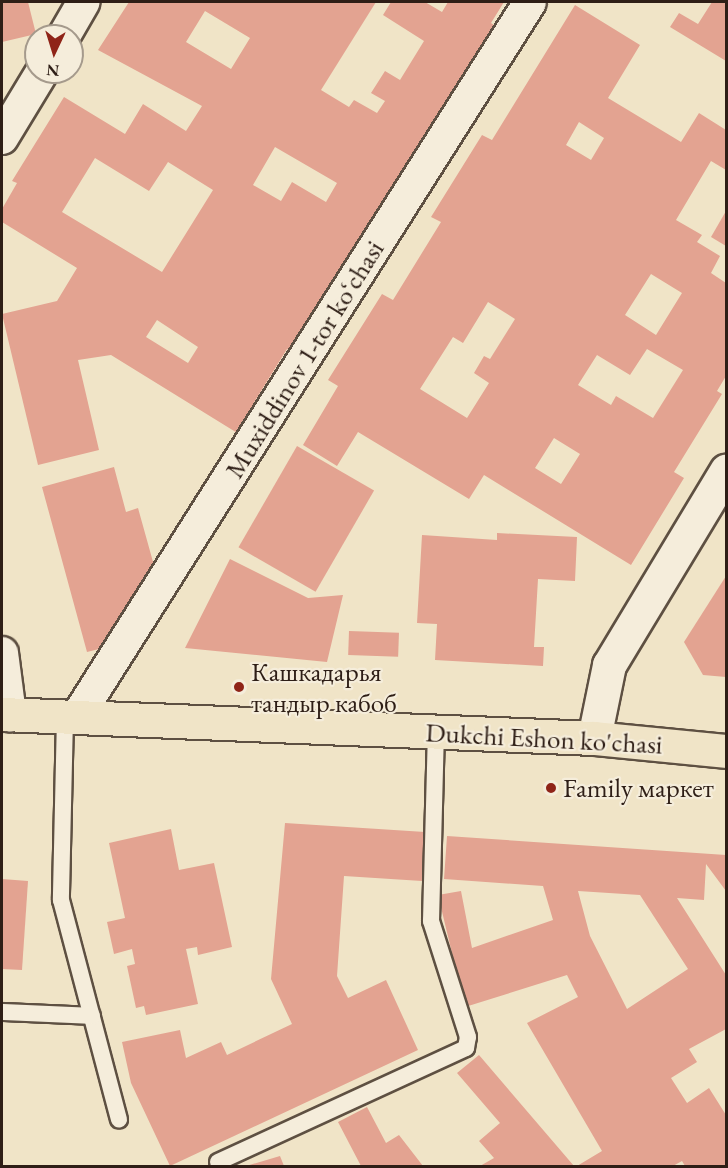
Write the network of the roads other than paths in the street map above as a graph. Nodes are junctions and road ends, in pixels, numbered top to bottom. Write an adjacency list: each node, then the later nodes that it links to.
1 (84, 2): 3 (street)
2 (530, 2): 9 (street, Muxiddinov 1-tor koʻchasi)
3 (71, 24)
4 (35, 84): 5 (street)
5 (2, 138)
6 (726, 471): 11 (street)
7 (2, 653): 8 (street)
8 (6, 714): 9 (main road, Dukchi Eshon ko'chasi)
9 (71, 717): 10 (main road, Dukchi Eshon ko'chasi); 14 (lane)
10 (436, 732): 11 (main road, Dukchi Eshon ko'chasi); 16 (lane)
11 (594, 738): 12 (main road, Dukchi Eshon ko'chasi)
12 (726, 751)
13 (2, 1012): 14 (lane)
14 (92, 1016): 15 (lane)
15 (119, 1119)
16 (218, 1162)

